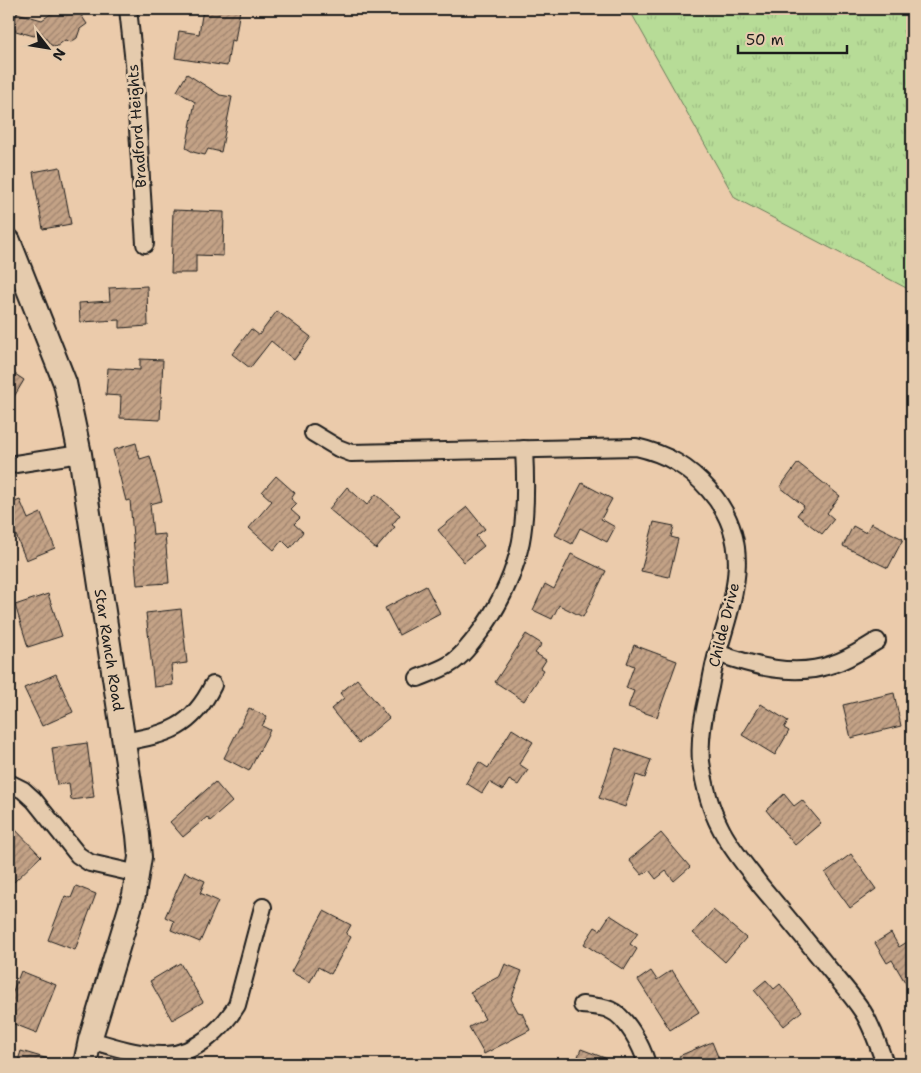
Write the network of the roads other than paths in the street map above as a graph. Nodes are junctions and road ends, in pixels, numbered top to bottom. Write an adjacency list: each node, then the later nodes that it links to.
1 (128, 9): 3 (street, Bradford Heights)
2 (9, 241): 6 (street, Star Ranch Road)
3 (145, 244)
4 (313, 433): 5 (street, Childe Drive)
5 (524, 449): 9 (street, Childe Drive); 10 (street)
6 (80, 454): 7 (street); 12 (street, Star Ranch Road)
7 (9, 465)
8 (877, 641): 9 (street)
9 (717, 653): 20 (street, Childe Drive)
10 (418, 678)
11 (213, 685): 12 (street)
12 (123, 742): 14 (street, Star Ranch Road)
13 (9, 782): 14 (street)
14 (138, 874): 17 (street, Star Ranch Road)
15 (263, 906): 17 (street)
16 (582, 1005): 19 (street)
17 (90, 1040): 18 (street, Star Ranch Road)
18 (85, 1064)
19 (647, 1064)
20 (885, 1064)

